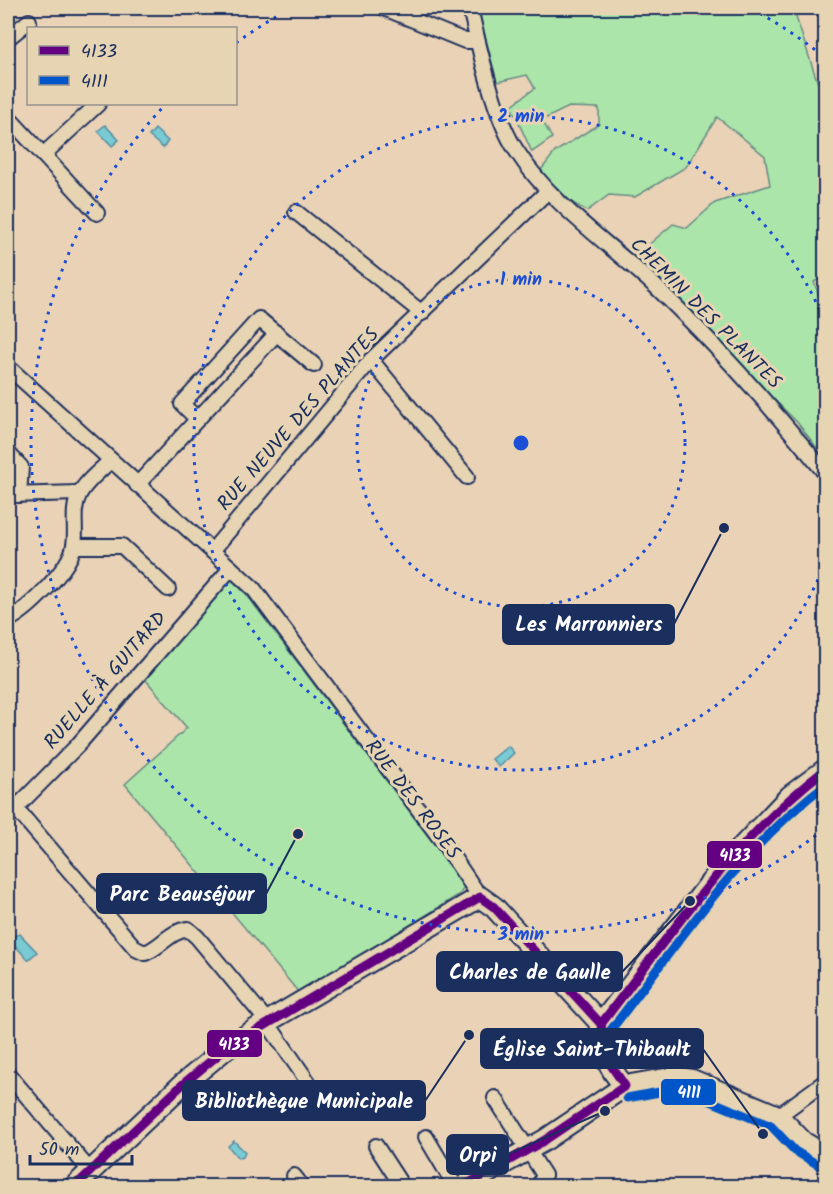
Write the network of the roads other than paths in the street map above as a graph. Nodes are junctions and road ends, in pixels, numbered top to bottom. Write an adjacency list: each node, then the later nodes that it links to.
1 (384, 8): 5 (street)
2 (470, 8): 5 (street, CHEMIN DES PLANTES)
3 (29, 21): 4 (street)
4 (8, 38)
5 (478, 41): 9 (street, CHEMIN DES PLANTES)
6 (97, 105): 8 (street)
7 (8, 117): 8 (street)
8 (43, 155): 11 (street)
9 (547, 192): 12 (street, RUE NEUVE DES PLANTES); 20 (street, CHEMIN DES PLANTES)
10 (296, 212): 12 (street)
11 (97, 213)
12 (422, 313): 14 (street, RUE NEUVE DES PLANTES)
13 (277, 333): 15 (street); 17 (street); 17 (street)
14 (371, 360): 21 (street); 26 (street, RUE NEUVE DES PLANTES)
15 (314, 365)
16 (8, 367): 19 (street, RUE DES ROSES)
17 (197, 419): 22 (street)
18 (8, 453): 24 (street)
19 (110, 461): 22 (street, RUE DES ROSES); 23 (street)
20 (825, 474)
21 (467, 477)
22 (137, 484): 26 (street, RUE DES ROSES)
23 (80, 493): 24 (street); 25 (street)
24 (14, 495)
25 (74, 546): 28 (street); 29 (street)
26 (212, 551): 27 (street, RUE DES ROSES)
27 (231, 568): 31 (street, RUELLE À GUITARD); 32 (street, RUE DES ROSES)
28 (168, 589)
29 (8, 620)
30 (825, 769): 34 (street)
31 (10, 808): 33 (street)
32 (480, 897): 33 (street); 34 (street, RUE DES ROSES)
33 (267, 1022): 38 (street); 45 (street)
34 (601, 1024): 37 (street)
35 (8, 1074): 45 (street)
36 (825, 1081): 40 (street)
37 (625, 1086): 40 (street); 43 (street)
38 (315, 1092)
39 (495, 1098): 43 (street)
40 (778, 1116): 44 (street)
41 (426, 1137): 48 (street)
42 (376, 1146): 47 (street)
43 (528, 1149): 49 (street); 50 (street)
44 (825, 1156)
45 (91, 1172): 46 (street)
46 (75, 1186)
47 (402, 1186)
48 (455, 1186)
49 (464, 1186)
50 (538, 1186)

